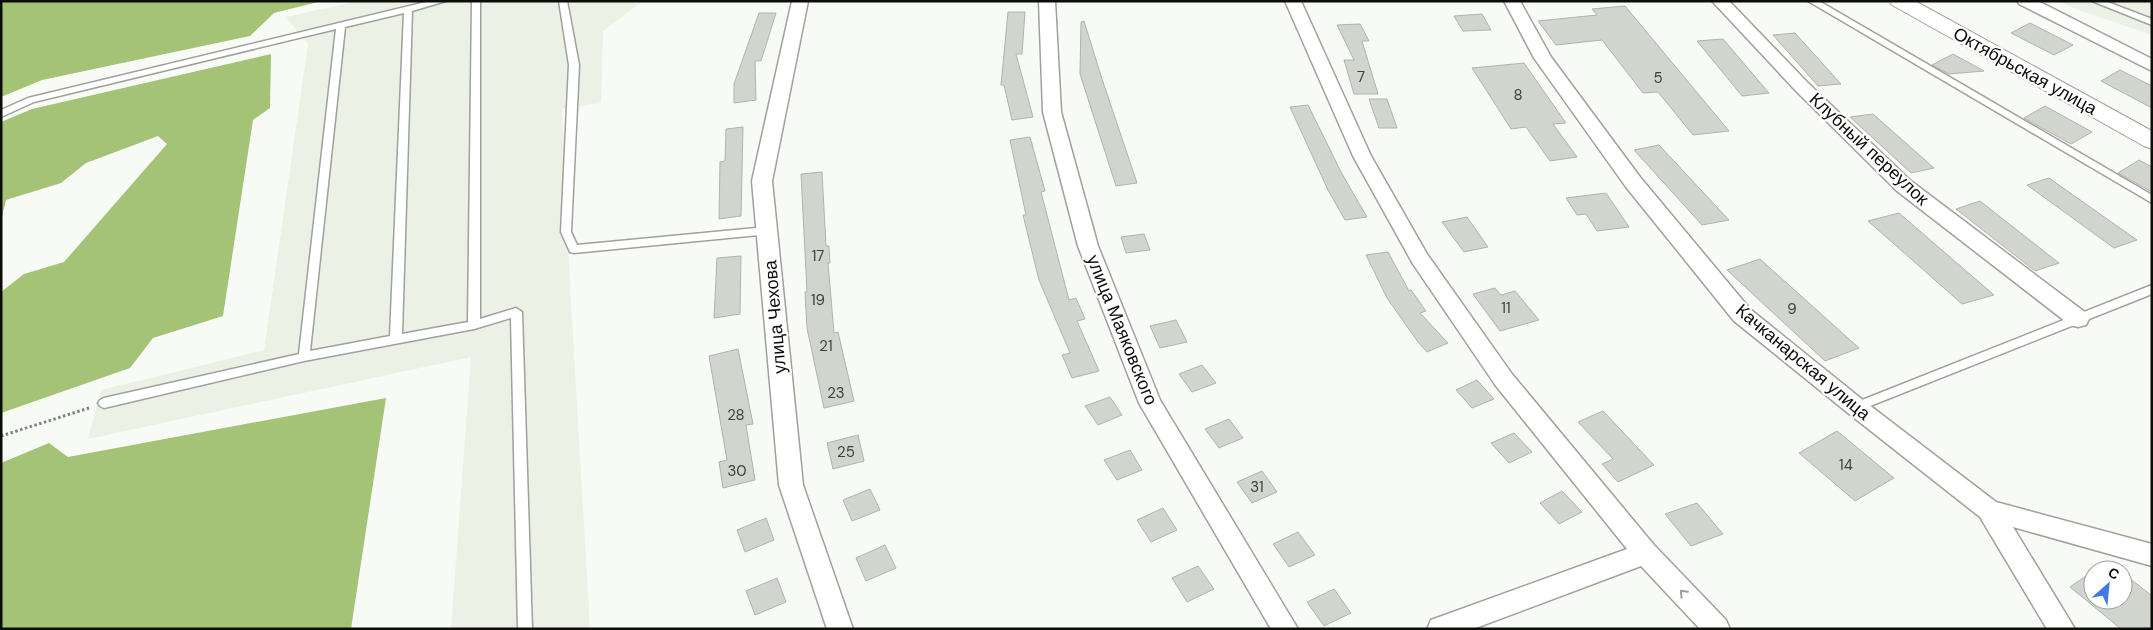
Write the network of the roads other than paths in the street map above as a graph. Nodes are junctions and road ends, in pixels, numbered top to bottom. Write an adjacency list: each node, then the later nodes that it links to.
1 (442, 1): 13 (lane)
2 (476, 1): 23 (lane)
3 (563, 1): 20 (lane)
4 (800, 1): 20 (street, улица Чехова)
5 (1047, 1): 33 (street, улица Маяковского)
6 (1293, 1): 29 (street)
7 (1512, 1): 27 (street, Качканарская улица)
8 (1720, 1): 22 (street, Клубный переулок)
9 (1812, 1): 19 (lane)
10 (1899, 1): 18 (street, Октябрьская улица)
11 (2025, 1): 16 (street)
12 (2096, 1): 14 (lane)
13 (408, 10): 15 (lane); 24 (lane)
14 (2152, 22)
15 (341, 26): 17 (lane); 25 (lane)
16 (2152, 66)
17 (1, 114)
18 (2152, 141)
19 (2152, 200)
20 (766, 231): 32 (street, улица Чехова)
21 (2152, 289): 22 (lane)
22 (2078, 318): 27 (lane)
23 (474, 325): 24 (lane); 31 (lane)
24 (396, 338): 25 (lane)
25 (304, 358): 26 (lane)
26 (104, 403)
27 (1856, 407): 28 (street, Качканарская улица)
28 (1989, 510): 30 (street, Качканарская улица); 36 (street)
29 (1645, 553): 34 (street); 35 (street, one-way to 29)
30 (2152, 555)
31 (525, 629)
32 (840, 629)
33 (1285, 629)
34 (1440, 629)
35 (1717, 629)
36 (2062, 629)

